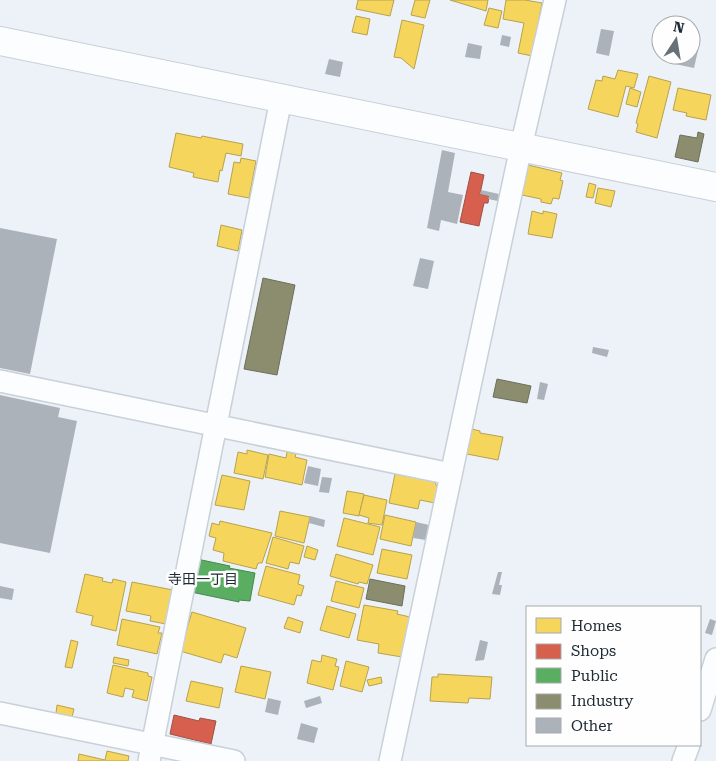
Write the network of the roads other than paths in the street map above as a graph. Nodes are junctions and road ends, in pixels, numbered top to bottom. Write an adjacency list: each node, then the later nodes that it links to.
1 (555, 0): 4 (street)
2 (0, 41): 3 (street)
3 (281, 99): 4 (street); 7 (street)
4 (521, 147): 5 (street); 8 (street)
5 (716, 187)
6 (0, 381): 7 (street)
7 (216, 425): 8 (street); 13 (street)
8 (451, 474): 15 (street)
9 (716, 659): 10 (street)
10 (701, 707)
11 (0, 714): 13 (street)
12 (689, 746): 16 (street)
13 (151, 752): 14 (street)
14 (234, 761)
15 (390, 761)
16 (684, 761)

